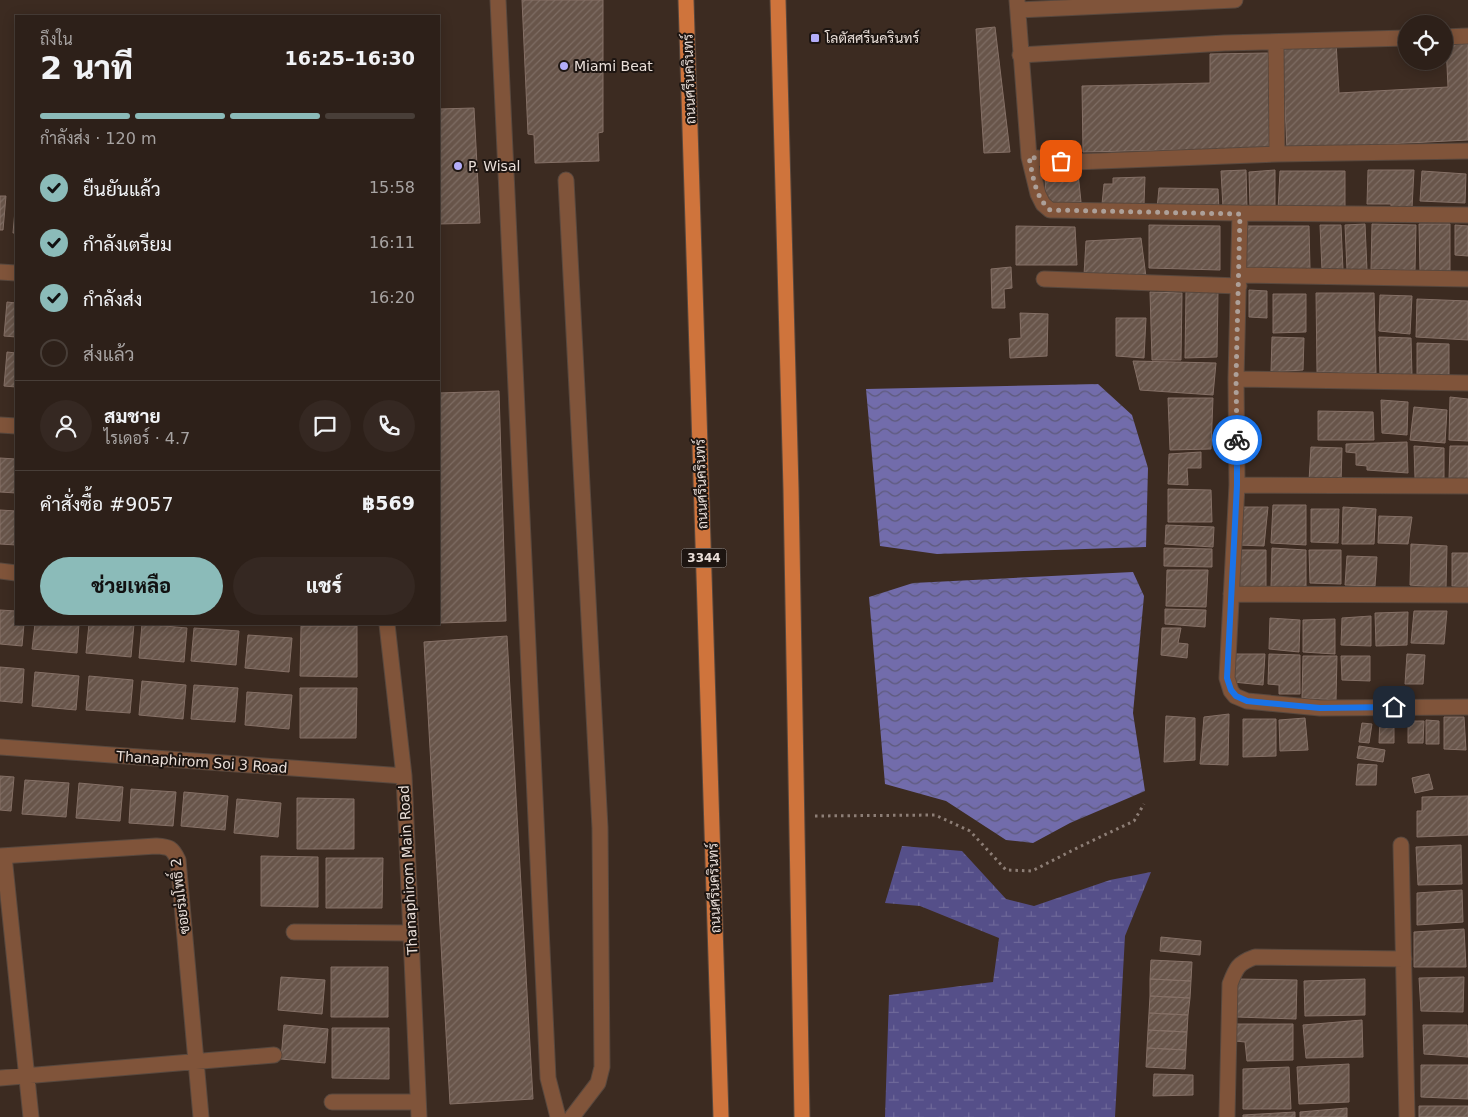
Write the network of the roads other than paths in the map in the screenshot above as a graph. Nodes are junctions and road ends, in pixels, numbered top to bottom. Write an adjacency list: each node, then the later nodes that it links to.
1 (498, 0): 49 (street)
2 (686, 0): 51 (main road, ถนนศรีนครินทร์ / 3344)
3 (778, 0): 52 (main road)
4 (1235, 0): 5 (street)
5 (1017, 5): 10 (street)
6 (1468, 36): 7 (street)
7 (1453, 37)
8 (1398, 38): 9 (street)
9 (1276, 42): 10 (street); 12 (street)
10 (1020, 55): 13 (street)
11 (1468, 151): 12 (street)
12 (1277, 154): 13 (street)
13 (1029, 157): 15 (street)
14 (566, 180): 50 (street)
15 (1240, 214): 16 (street); 21 (street)
16 (1468, 215)
17 (0, 272): 18 (street)
18 (15, 273)
19 (1468, 279): 21 (street)
20 (1044, 280): 21 (street)
21 (1239, 281): 22 (street)
22 (1236, 379): 23 (street); 26 (street)
23 (1468, 383)
24 (0, 425): 25 (street)
25 (15, 426)
26 (1237, 485): 27 (street); 30 (street)
27 (1468, 486)
28 (0, 571): 29 (street)
29 (15, 573)
30 (1231, 594): 31 (street); 33 (street)
31 (1468, 595)
32 (387, 625): 35 (street, Thanaphirom Main Road)
33 (1468, 707)
34 (0, 747): 35 (street, Thanaphirom Soi 3 Road)
35 (404, 776): 39 (street, Thanaphirom Main Road)
36 (1402, 845): 40 (street)
37 (2, 856): 42 (street, ซอยร่มโพธิ์ 2); 43 (street)
38 (294, 932): 39 (street)
39 (411, 933): 46 (street, Thanaphirom Main Road)
40 (1404, 959): 53 (street); 54 (street)
41 (274, 1055): 42 (street)
42 (195, 1060): 43 (street); 48 (street, ซอยร่มโพธิ์ 2)
43 (27, 1076): 44 (street); 47 (street)
44 (0, 1078)
45 (332, 1102): 46 (street)
46 (419, 1110)
47 (31, 1117)
48 (201, 1117)
49 (558, 1117)
50 (572, 1117)
51 (721, 1117)
52 (802, 1117)
53 (1227, 1117)
54 (1407, 1117)

